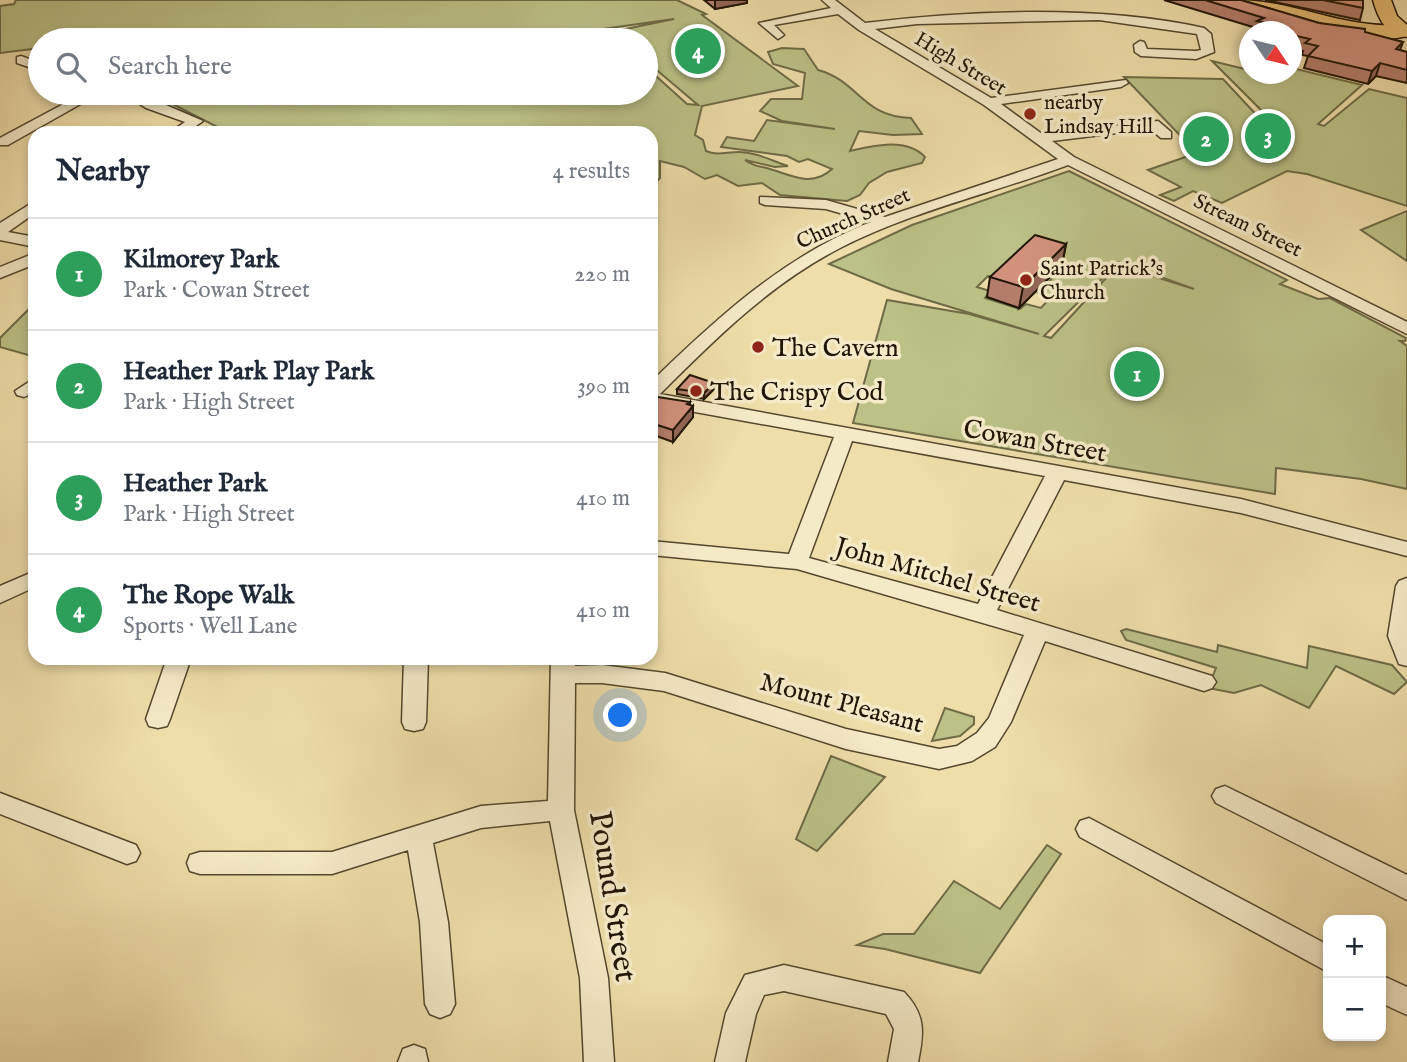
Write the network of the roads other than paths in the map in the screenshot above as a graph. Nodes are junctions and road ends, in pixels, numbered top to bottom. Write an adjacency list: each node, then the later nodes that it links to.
1 (828, 0): 4 (street, High Street)
2 (1382, 0): 8 (main road)
3 (1241, 3): 5 (highway); 5 (street)
4 (839, 10): 6 (street, High Street); 7 (street)
5 (1337, 26): 8 (highway)
6 (863, 27): 9 (street); 13 (street, High Street)
7 (778, 35)
8 (1406, 35)
9 (1140, 45)
10 (21, 60): 11 (street)
11 (28, 63)
12 (1121, 83): 13 (street)
13 (989, 102): 20 (street, High Street)
14 (70, 105): 16 (street)
15 (158, 105): 17 (street)
16 (31, 126)
17 (188, 126)
18 (28, 128): 21 (street)
19 (1166, 135): 20 (street)
20 (1036, 139): 23 (street, High Street)
21 (1, 142): 22 (street)
22 (20, 146)
23 (1069, 160): 26 (street, Church Street); 31 (street, Stream Street)
24 (765, 200): 26 (street)
25 (28, 211): 27 (street)
26 (885, 223): 32 (street, Church Street)
27 (0, 232): 28 (street)
28 (28, 240)
29 (28, 261): 30 (street)
30 (0, 274)
31 (1407, 329)
32 (658, 385)
33 (658, 399): 34 (street, Cowan Street)
34 (845, 434): 35 (street, Cowan Street); 38 (street)
35 (1058, 470): 37 (street, Cowan Street); 42 (street)
36 (658, 549): 38 (street, John Mitchel Street)
37 (1407, 549)
38 (797, 562): 42 (street, John Mitchel Street)
39 (28, 581): 41 (street)
40 (1407, 586): 44 (street)
41 (0, 595)
42 (984, 614): 43 (street, John Mitchel Street)
43 (1037, 632): 47 (street, Mount Pleasant); 48 (street, John Mitchel Street)
44 (1407, 658)
45 (177, 665): 49 (street)
46 (416, 665): 50 (street)
47 (563, 666): 53 (street, Pound Street)
48 (1204, 682)
49 (158, 719)
50 (414, 722)
51 (1224, 796): 58 (street)
52 (0, 803): 56 (street)
53 (561, 810): 55 (street); 63 (street, Pound Street)
54 (1089, 829): 59 (street)
55 (419, 837): 57 (street); 62 (street)
56 (127, 853)
57 (200, 863)
58 (1407, 888)
59 (1323, 956)
60 (1386, 991): 61 (street)
61 (1407, 1002)
62 (440, 1004)
63 (599, 1062)
64 (730, 1062): 65 (street)
65 (903, 1062)

